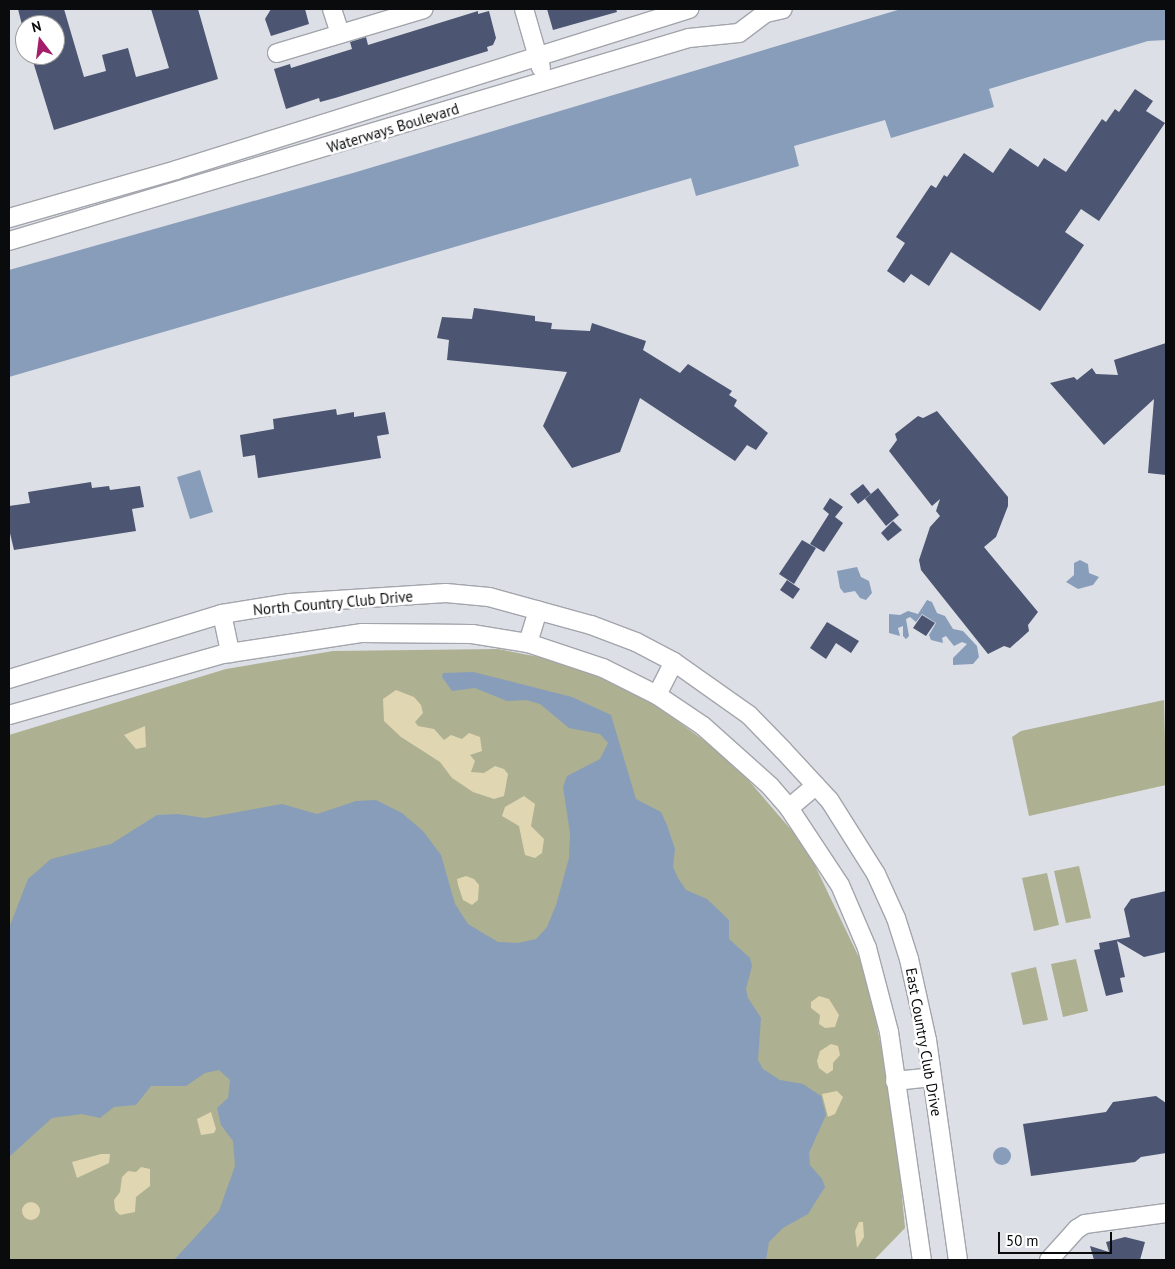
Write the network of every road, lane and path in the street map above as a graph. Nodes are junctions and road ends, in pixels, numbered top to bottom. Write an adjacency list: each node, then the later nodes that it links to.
1 (332, 9): 6 (street)
2 (424, 9): 6 (street)
3 (524, 9): 8 (street)
4 (689, 9): 8 (street, Waterways Boulevard)
5 (770, 10): 9 (street, Waterways Boulevard)
6 (340, 34): 7 (street)
7 (277, 53)
8 (537, 57): 9 (street); 10 (street, Waterways Boulevard)
9 (545, 82): 11 (street, Waterways Boulevard)
10 (9, 218)
11 (9, 241)
12 (541, 611): 13 (street, North Country Club Drive); 14 (street); 16 (street, East Country Club Drive)
13 (222, 614): 15 (street); 17 (street, North Country Club Drive)
14 (528, 643): 15 (street); 18 (street)
15 (230, 653): 19 (street)
16 (674, 662): 18 (street); 20 (street, East Country Club Drive)
17 (9, 679)
18 (658, 695): 21 (street)
19 (9, 715)
20 (816, 785): 21 (street); 22 (street, East Country Club Drive)
21 (789, 808): 23 (street)
22 (932, 1077): 23 (street); 26 (street, East Country Club Drive)
23 (895, 1081): 25 (street)
24 (1166, 1213): 27 (street)
25 (922, 1260)
26 (958, 1260)
27 (1048, 1260)

